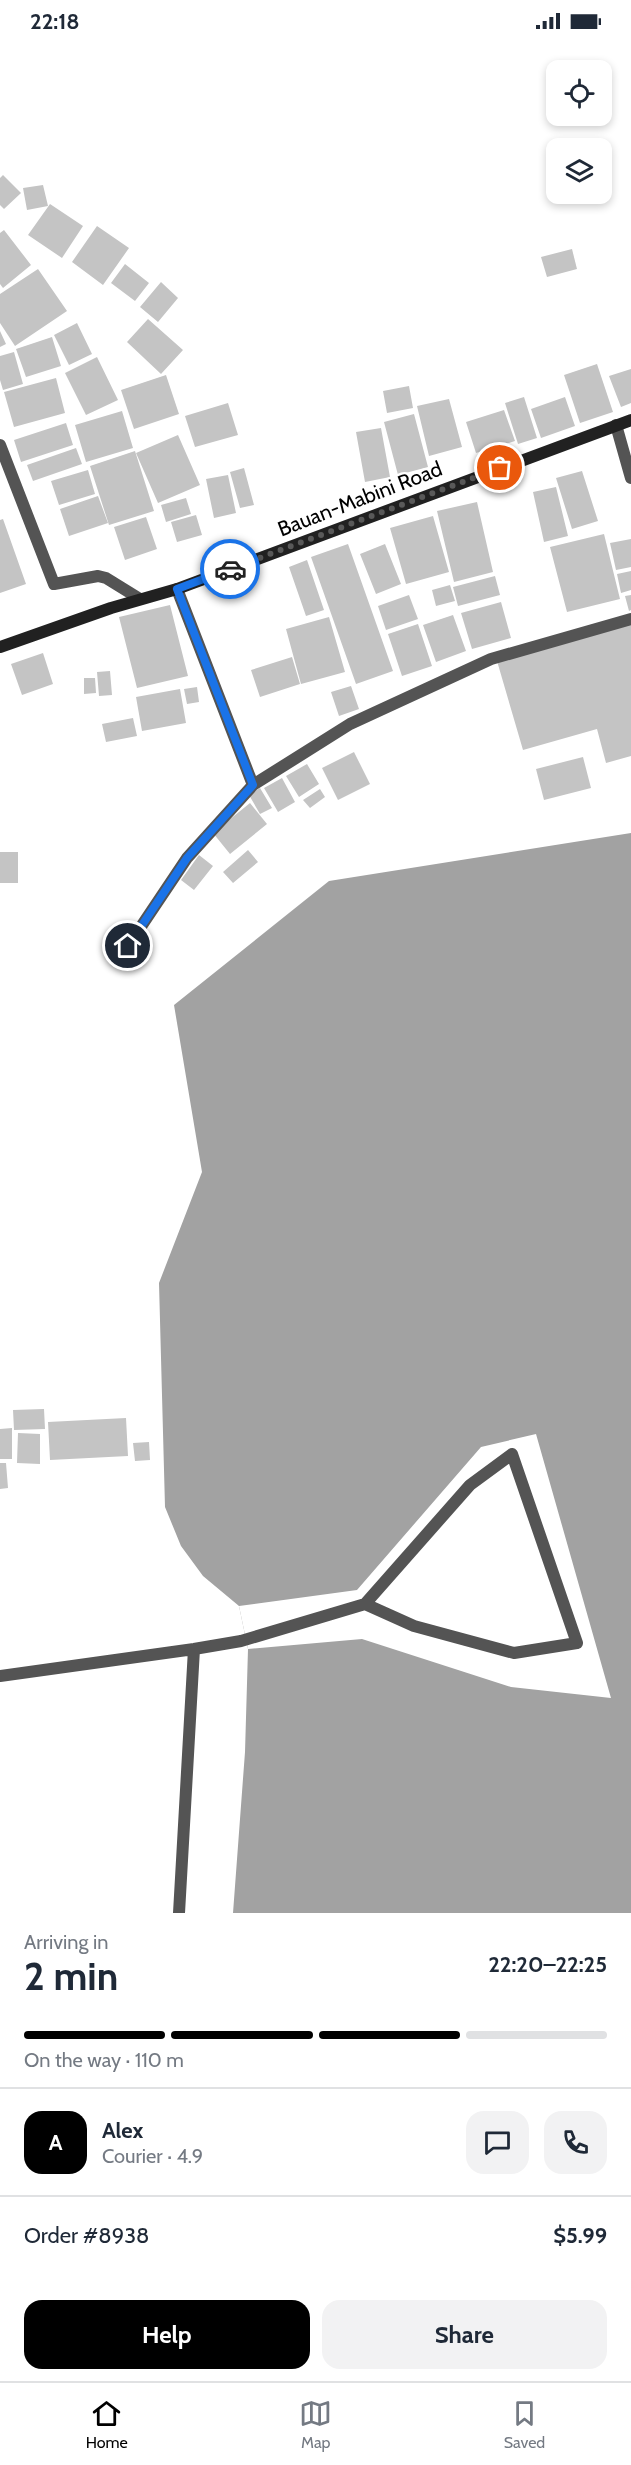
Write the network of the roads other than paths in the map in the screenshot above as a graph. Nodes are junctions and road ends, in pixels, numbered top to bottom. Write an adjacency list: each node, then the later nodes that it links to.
1 (631, 420): 2 (main road, Bauan-Mabini Road)
2 (616, 425): 4 (street); 5 (main road, Bauan-Mabini Road)
3 (0, 445): 6 (street)
4 (631, 478)
5 (177, 589): 6 (main road, Bauan-Mabini Road); 9 (street)
6 (140, 599): 8 (main road, Bauan-Mabini Road)
7 (631, 619): 9 (street)
8 (0, 647)
9 (253, 785): 10 (street)
10 (128, 946)
11 (364, 1604): 11 (street); 12 (street)
12 (194, 1649): 13 (street); 14 (street)
13 (0, 1676)
14 (179, 1913)

